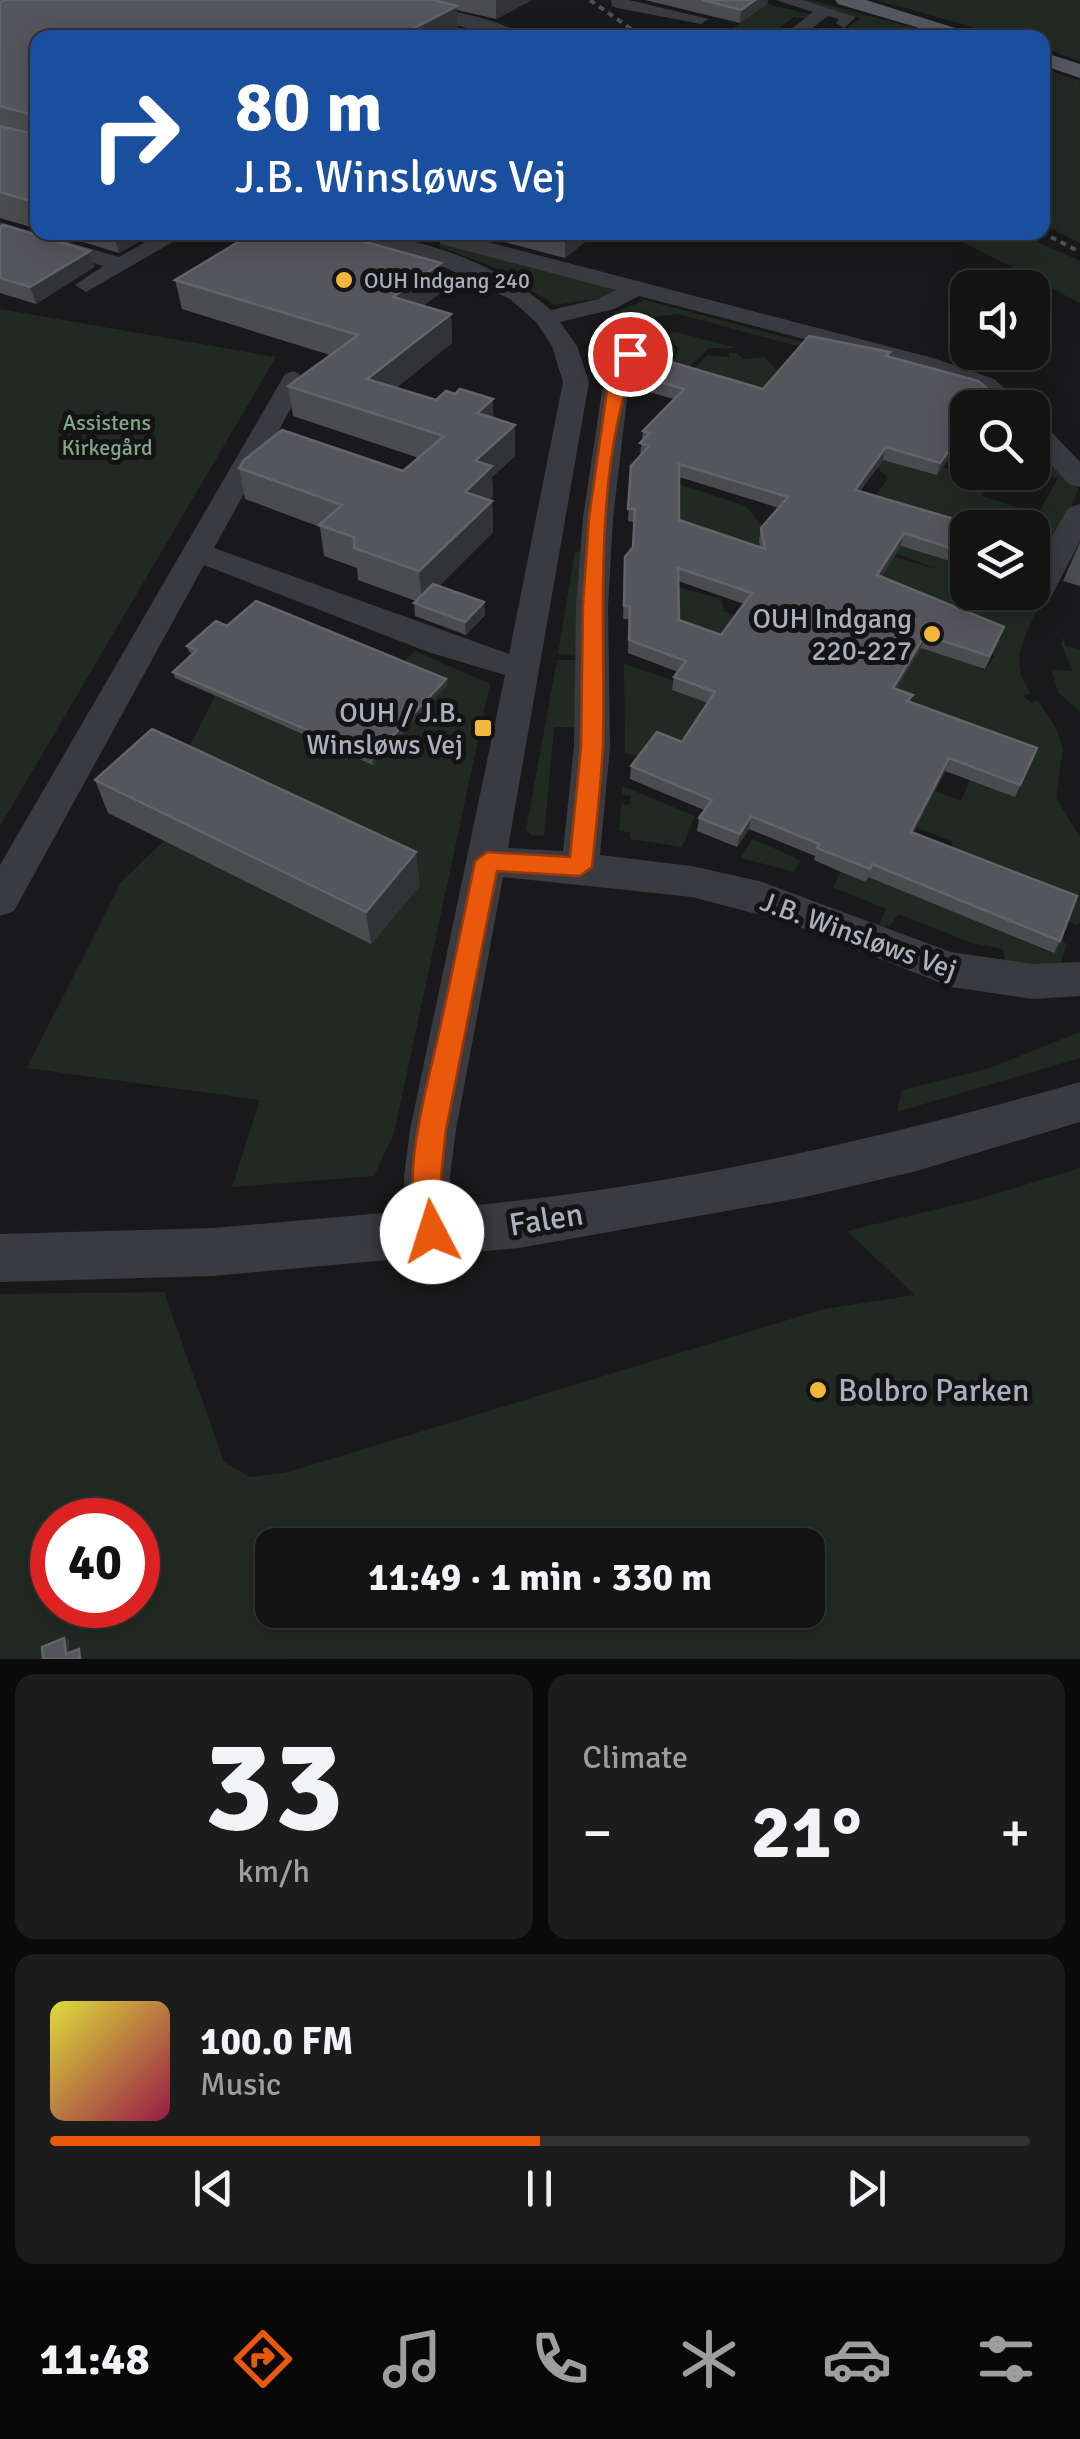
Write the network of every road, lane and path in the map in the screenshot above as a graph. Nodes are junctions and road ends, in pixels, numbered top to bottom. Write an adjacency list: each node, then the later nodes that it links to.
1 (365, 0): 7 (street)
2 (621, 0): 8 (street)
3 (784, 0): 5 (street)
4 (845, 0): 10 (main road)
5 (826, 11): 6 (street); 9 (street)
6 (844, 23)
7 (507, 30)
8 (685, 30)
9 (799, 30)
10 (949, 30)
11 (1050, 61): 12 (main road)
12 (1080, 71)
13 (0, 228): 14 (street)
14 (30, 237)
15 (40, 240): 19 (street)
16 (166, 240): 19 (street)
17 (430, 240): 22 (street)
18 (432, 240): 21 (street)
19 (122, 265): 20 (street)
20 (86, 286)
21 (636, 288): 22 (street); 25 (street)
22 (546, 318): 31 (street)
23 (642, 349): 33 (street)
24 (294, 379): 29 (street)
25 (992, 390)
26 (1050, 448): 27 (street)
27 (1080, 480)
28 (1080, 513): 30 (street)
29 (194, 552): 31 (street); 34 (street)
30 (1050, 569)
31 (524, 669): 32 (street)
32 (487, 861): 33 (street, J.B. Winsløws Vej); 37 (street)
33 (580, 867): 35 (street, J.B. Winsløws Vej)
34 (0, 900)
35 (1080, 979)
36 (1080, 1102): 37 (street, Falen)
37 (432, 1232): 38 (street, Falen)
38 (0, 1258)

